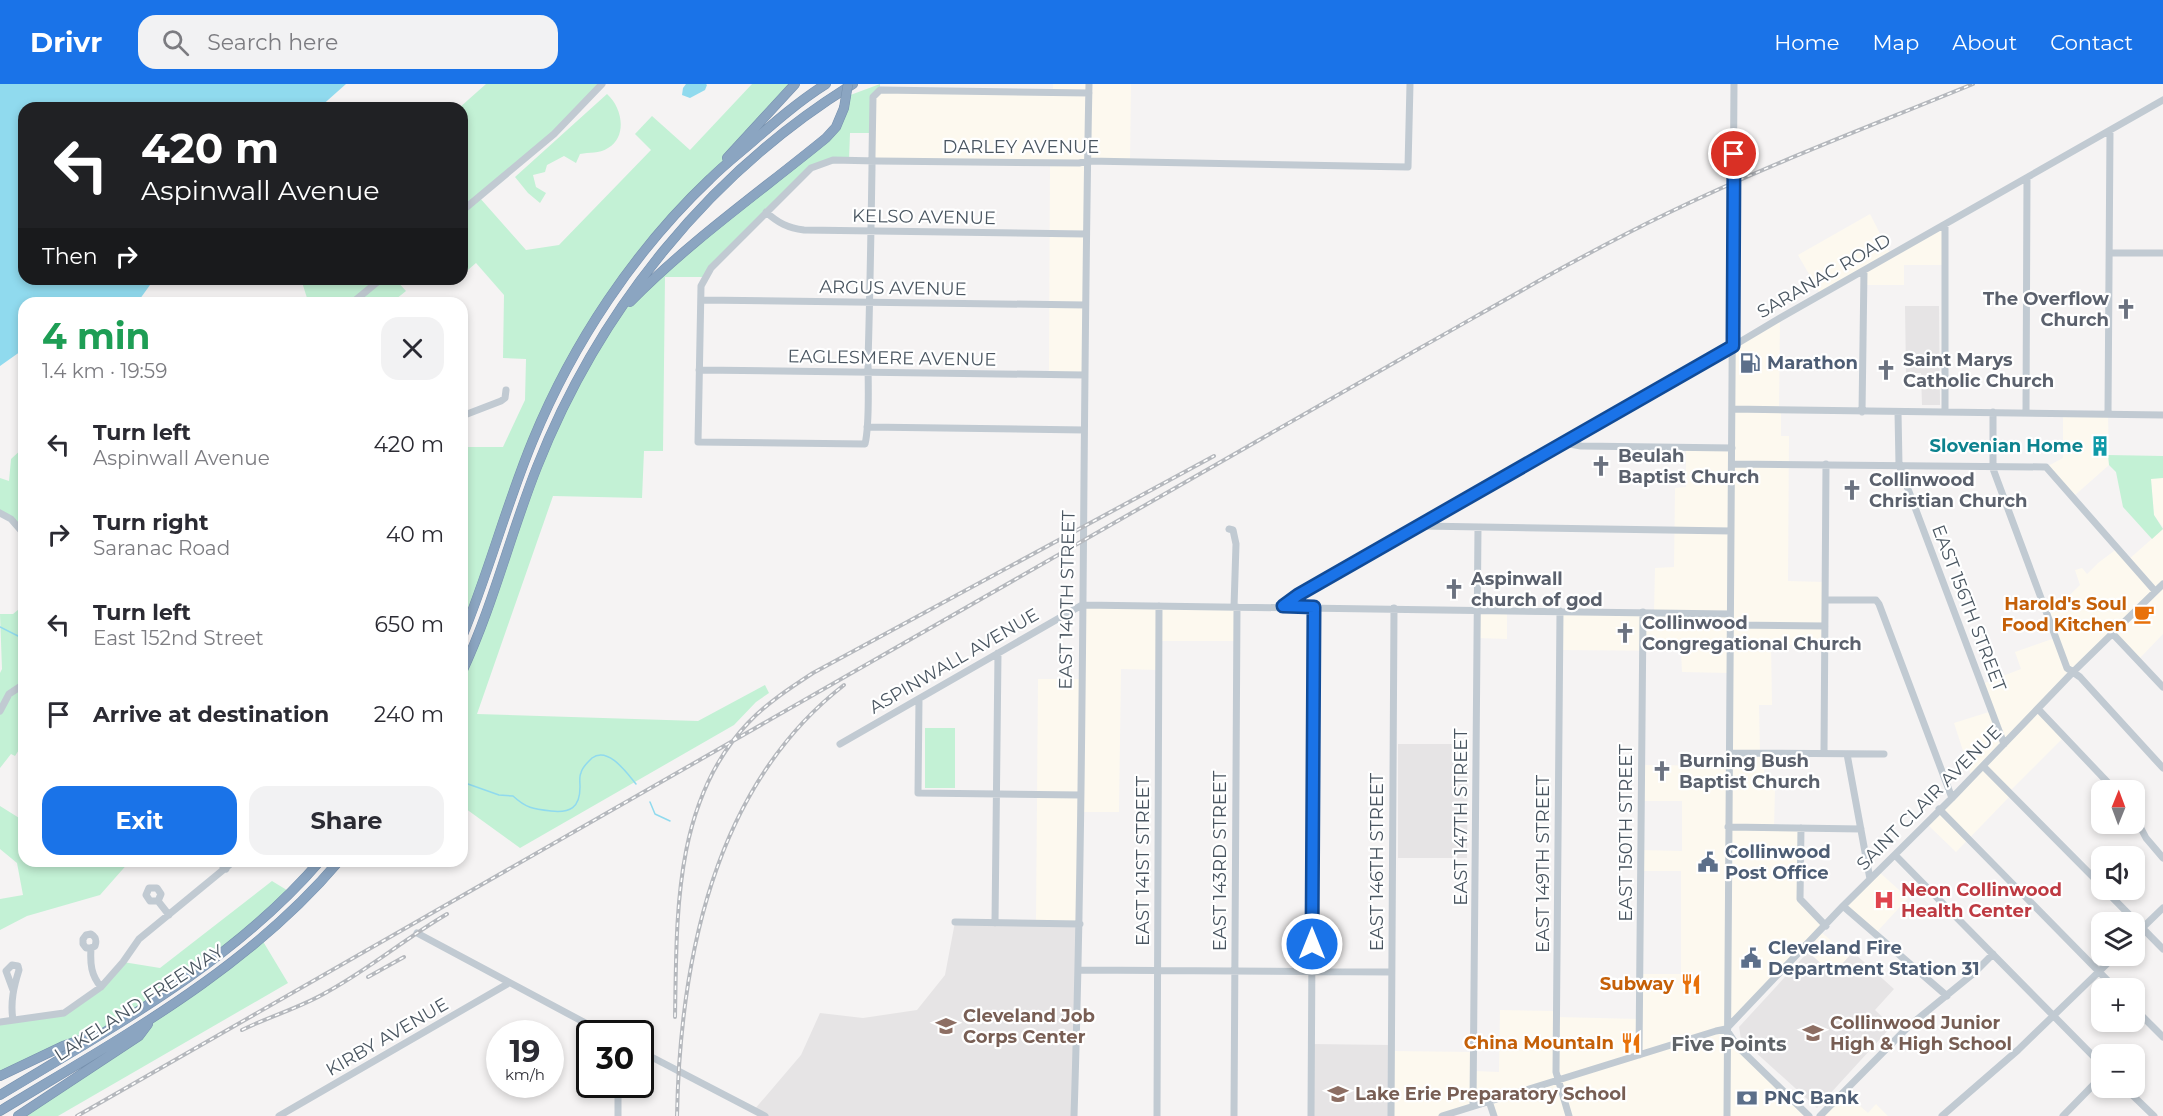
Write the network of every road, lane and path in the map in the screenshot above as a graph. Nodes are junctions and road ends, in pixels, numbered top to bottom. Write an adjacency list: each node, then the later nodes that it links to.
1 (602, 84): 18 (street)
2 (795, 84): 16 (highway)
3 (826, 84): 16 (highway)
4 (848, 84): 31 (highway, bridge)
5 (853, 84): 11 (highway)
6 (863, 84): 11 (highway)
7 (1089, 84): 10 (street, EAST 140TH STREET)
8 (1410, 84): 15 (street, DARLEY AVENUE)
9 (1734, 84): 32 (street, bridge)
10 (1089, 93): 14 (street); 15 (street, EAST 140TH STREET)
11 (828, 100): 31 (highway)
12 (2163, 100): 13 (street, SARANAC ROAD)
13 (2110, 131): 17 (street, SARANAC ROAD); 23 (street)
14 (872, 161): 15 (street, DARLEY AVENUE); 19 (street, DARLEY AVENUE); 21 (street)
15 (1088, 161): 22 (street, EAST 140TH STREET)
16 (710, 178): 73 (highway)
17 (2027, 178): 20 (street, SARANAC ROAD); 42 (street)
18 (468, 206)
19 (766, 212): 21 (street, KELSO AVENUE); 28 (street, DARLEY AVENUE)
20 (1945, 225): 25 (street, SARANAC ROAD); 40 (street)
21 (871, 231): 22 (street, KELSO AVENUE); 29 (street)
22 (1086, 234): 30 (street, EAST 140TH STREET)
23 (2109, 253): 24 (street); 44 (street)
24 (2163, 253)
25 (1864, 271): 32 (street, SARANAC ROAD); 38 (street)
26 (374, 285): 27 (street)
27 (360, 297)
28 (701, 300): 29 (street, ARGUS AVENUE); 33 (street, DARLEY AVENUE)
29 (869, 303): 30 (street, ARGUS AVENUE); 34 (street)
30 (1085, 305): 35 (street, EAST 140TH STREET)
31 (614, 318): 78 (highway)
32 (1733, 346): 37 (street); 48 (street, SARANAC ROAD)
33 (699, 370): 34 (street, EAGLESMERE AVENUE); 46 (street, DARLEY AVENUE)
34 (868, 373): 35 (street, EAGLESMERE AVENUE); 46 (street)
35 (1084, 375): 47 (street, EAST 140TH STREET)
36 (506, 390): 43 (street)
37 (1732, 409): 38 (street); 49 (street)
38 (1862, 411): 39 (street)
39 (1898, 412): 40 (street); 52 (street, EAST 156TH STREET)
40 (1945, 412): 41 (street)
41 (1993, 412): 42 (street); 53 (street)
42 (2026, 413): 44 (street)
43 (468, 414)
44 (2108, 414): 45 (street)
45 (2163, 415)
46 (867, 426): 47 (street)
47 (1084, 430): 63 (street, EAST 140TH STREET)
48 (1563, 443): 49 (street); 55 (street, SARANAC ROAD)
49 (1732, 448): 50 (street)
50 (1732, 464): 51 (street); 59 (street)
51 (1826, 464): 52 (street); 62 (street)
52 (1899, 465): 53 (street); 86 (street, EAST 156TH STREET)
53 (1993, 466): 61 (street); 79 (street)
54 (0, 513): 56 (street)
55 (1419, 526): 57 (street); 65 (street, SARANAC ROAD)
56 (18, 527)
57 (1478, 527): 59 (street); 69 (street, EAST 147TH STREET)
58 (1229, 529): 66 (street, EAST 143RD STREET)
59 (1731, 531): 72 (street)
60 (2163, 584): 61 (street, SAINT CLAIR AVENUE)
61 (2155, 591): 76 (street, SAINT CLAIR AVENUE)
62 (1825, 600): 75 (street); 96 (street)
63 (1082, 604): 64 (street); 77 (street, ASPINWALL AVENUE); 95 (street, EAST 140TH STREET)
64 (1159, 606): 66 (street); 127 (street, EAST 141ST STREET)
65 (1283, 606): 66 (street); 67 (street)
66 (1236, 607): 128 (street, EAST 143RD STREET)
67 (1314, 607): 68 (street); 129 (street)
68 (1394, 608): 69 (street); 130 (street, EAST 146TH STREET)
69 (1477, 610): 70 (street); 156 (street, EAST 147TH STREET)
70 (1560, 611): 71 (street); 150 (street, EAST 149TH STREET)
71 (1643, 612): 72 (street); 147 (street, EAST 150TH STREET)
72 (1730, 614): 74 (street)
73 (468, 622)
74 (1730, 625): 75 (street); 87 (street)
75 (1825, 626): 88 (street)
76 (2112, 633): 79 (street, SAINT CLAIR AVENUE); 80 (street)
77 (998, 653): 82 (street, ASPINWALL AVENUE); 94 (street)
78 (468, 657)
79 (2072, 673): 83 (street, SAINT CLAIR AVENUE); 92 (street)
80 (2163, 687)
81 (18, 688): 84 (street)
82 (919, 699): 85 (street, ASPINWALL AVENUE); 94 (street)
83 (2038, 709): 86 (street, SAINT CLAIR AVENUE); 93 (street)
84 (0, 711)
85 (840, 744)
86 (2004, 744): 91 (street, SAINT CLAIR AVENUE)
87 (1729, 753): 88 (street); 98 (street)
88 (1824, 753): 89 (street)
89 (1847, 754): 90 (street); 100 (street)
90 (1884, 754)
91 (1983, 766): 96 (street, SAINT CLAIR AVENUE); 107 (street)
92 (2163, 768)
93 (2105, 780)
94 (997, 794): 95 (street); 116 (street)
95 (1080, 795): 117 (street, EAST 140TH STREET)
96 (1952, 798): 97 (street, SAINT CLAIR AVENUE)
97 (1939, 809): 102 (street, SAINT CLAIR AVENUE); 131 (street)
98 (1728, 827): 99 (street); 143 (street)
99 (1801, 828): 100 (street); 119 (street)
100 (1861, 829): 108 (street)
101 (2144, 834): 103 (street)
102 (1895, 855): 108 (street, SAINT CLAIR AVENUE); 124 (street)
103 (2163, 858)
104 (314, 867): 144 (highway, LAKELAND FREEWAY)
105 (333, 867): 138 (highway, LAKELAND FREEWAY)
106 (226, 869): 114 (street)
107 (2091, 876)
108 (1870, 879): 111 (street, SAINT CLAIR AVENUE)
109 (2115, 900): 113 (street)
110 (158, 901): 114 (street)
111 (1843, 906): 119 (street, SAINT CLAIR AVENUE); 136 (street)
112 (2163, 908): 118 (street)
113 (2126, 912)
114 (169, 915): 134 (street)
115 (955, 922): 116 (street)
116 (995, 923): 117 (street)
117 (1080, 924): 126 (street, EAST 140TH STREET)
118 (2145, 925)
119 (1826, 926): 143 (street, SAINT CLAIR AVENUE)
120 (2145, 931): 123 (street)
121 (417, 933): 133 (street)
122 (91, 948): 134 (street)
123 (2163, 949)
124 (1993, 954): 136 (street); 137 (street)
125 (2105, 966): 131 (street)
126 (1079, 970): 127 (street); 163 (street, EAST 140TH STREET)
127 (1157, 971): 128 (street); 164 (street, EAST 141ST STREET)
128 (1234, 971): 129 (street); 165 (street, EAST 143RD STREET)
129 (1312, 972): 130 (street); 166 (street)
130 (1391, 972): 167 (street, EAST 146TH STREET)
131 (2099, 972): 132 (street); 137 (street)
132 (2105, 978)
133 (509, 983): 141 (street); 160 (street, KIRBY AVENUE)
134 (101, 987): 140 (street)
135 (14, 990): 140 (street)
136 (1947, 996): 173 (street)
137 (2054, 1016): 146 (street); 174 (street)
138 (152, 1019): 157 (highway, LAKELAND FREEWAY); 159 (highway)
139 (2145, 1019): 145 (street)
140 (13, 1020): 142 (street)
141 (579, 1020)
142 (0, 1022)
143 (1726, 1029): 147 (street); 171 (street); 172 (street)
144 (102, 1033): 149 (highway); 152 (highway, LAKELAND FREEWAY)
145 (2163, 1037)
146 (2091, 1054)
147 (1639, 1055): 150 (street)
148 (654, 1059): 158 (street)
149 (0, 1076)
150 (1559, 1080): 155 (street); 170 (street, EAST 149TH STREET)
151 (2091, 1087): 175 (street)
152 (0, 1095)
153 (618, 1098): 161 (street)
154 (2135, 1098): 176 (street)
155 (1489, 1101): 156 (street); 169 (street)
156 (1473, 1106): 168 (street)
157 (0, 1112)
158 (754, 1113): 162 (street)
159 (18, 1116)
160 (279, 1116)
161 (618, 1116)
162 (765, 1116)
163 (1074, 1116)
164 (1157, 1116)
165 (1234, 1116)
166 (1311, 1116)
167 (1391, 1116)
168 (1445, 1116)
169 (1494, 1116)
170 (1569, 1116)
171 (1726, 1116)
172 (1809, 1116)
173 (1821, 1116)
174 (1942, 1116)
175 (2063, 1116)
176 (2154, 1116)

